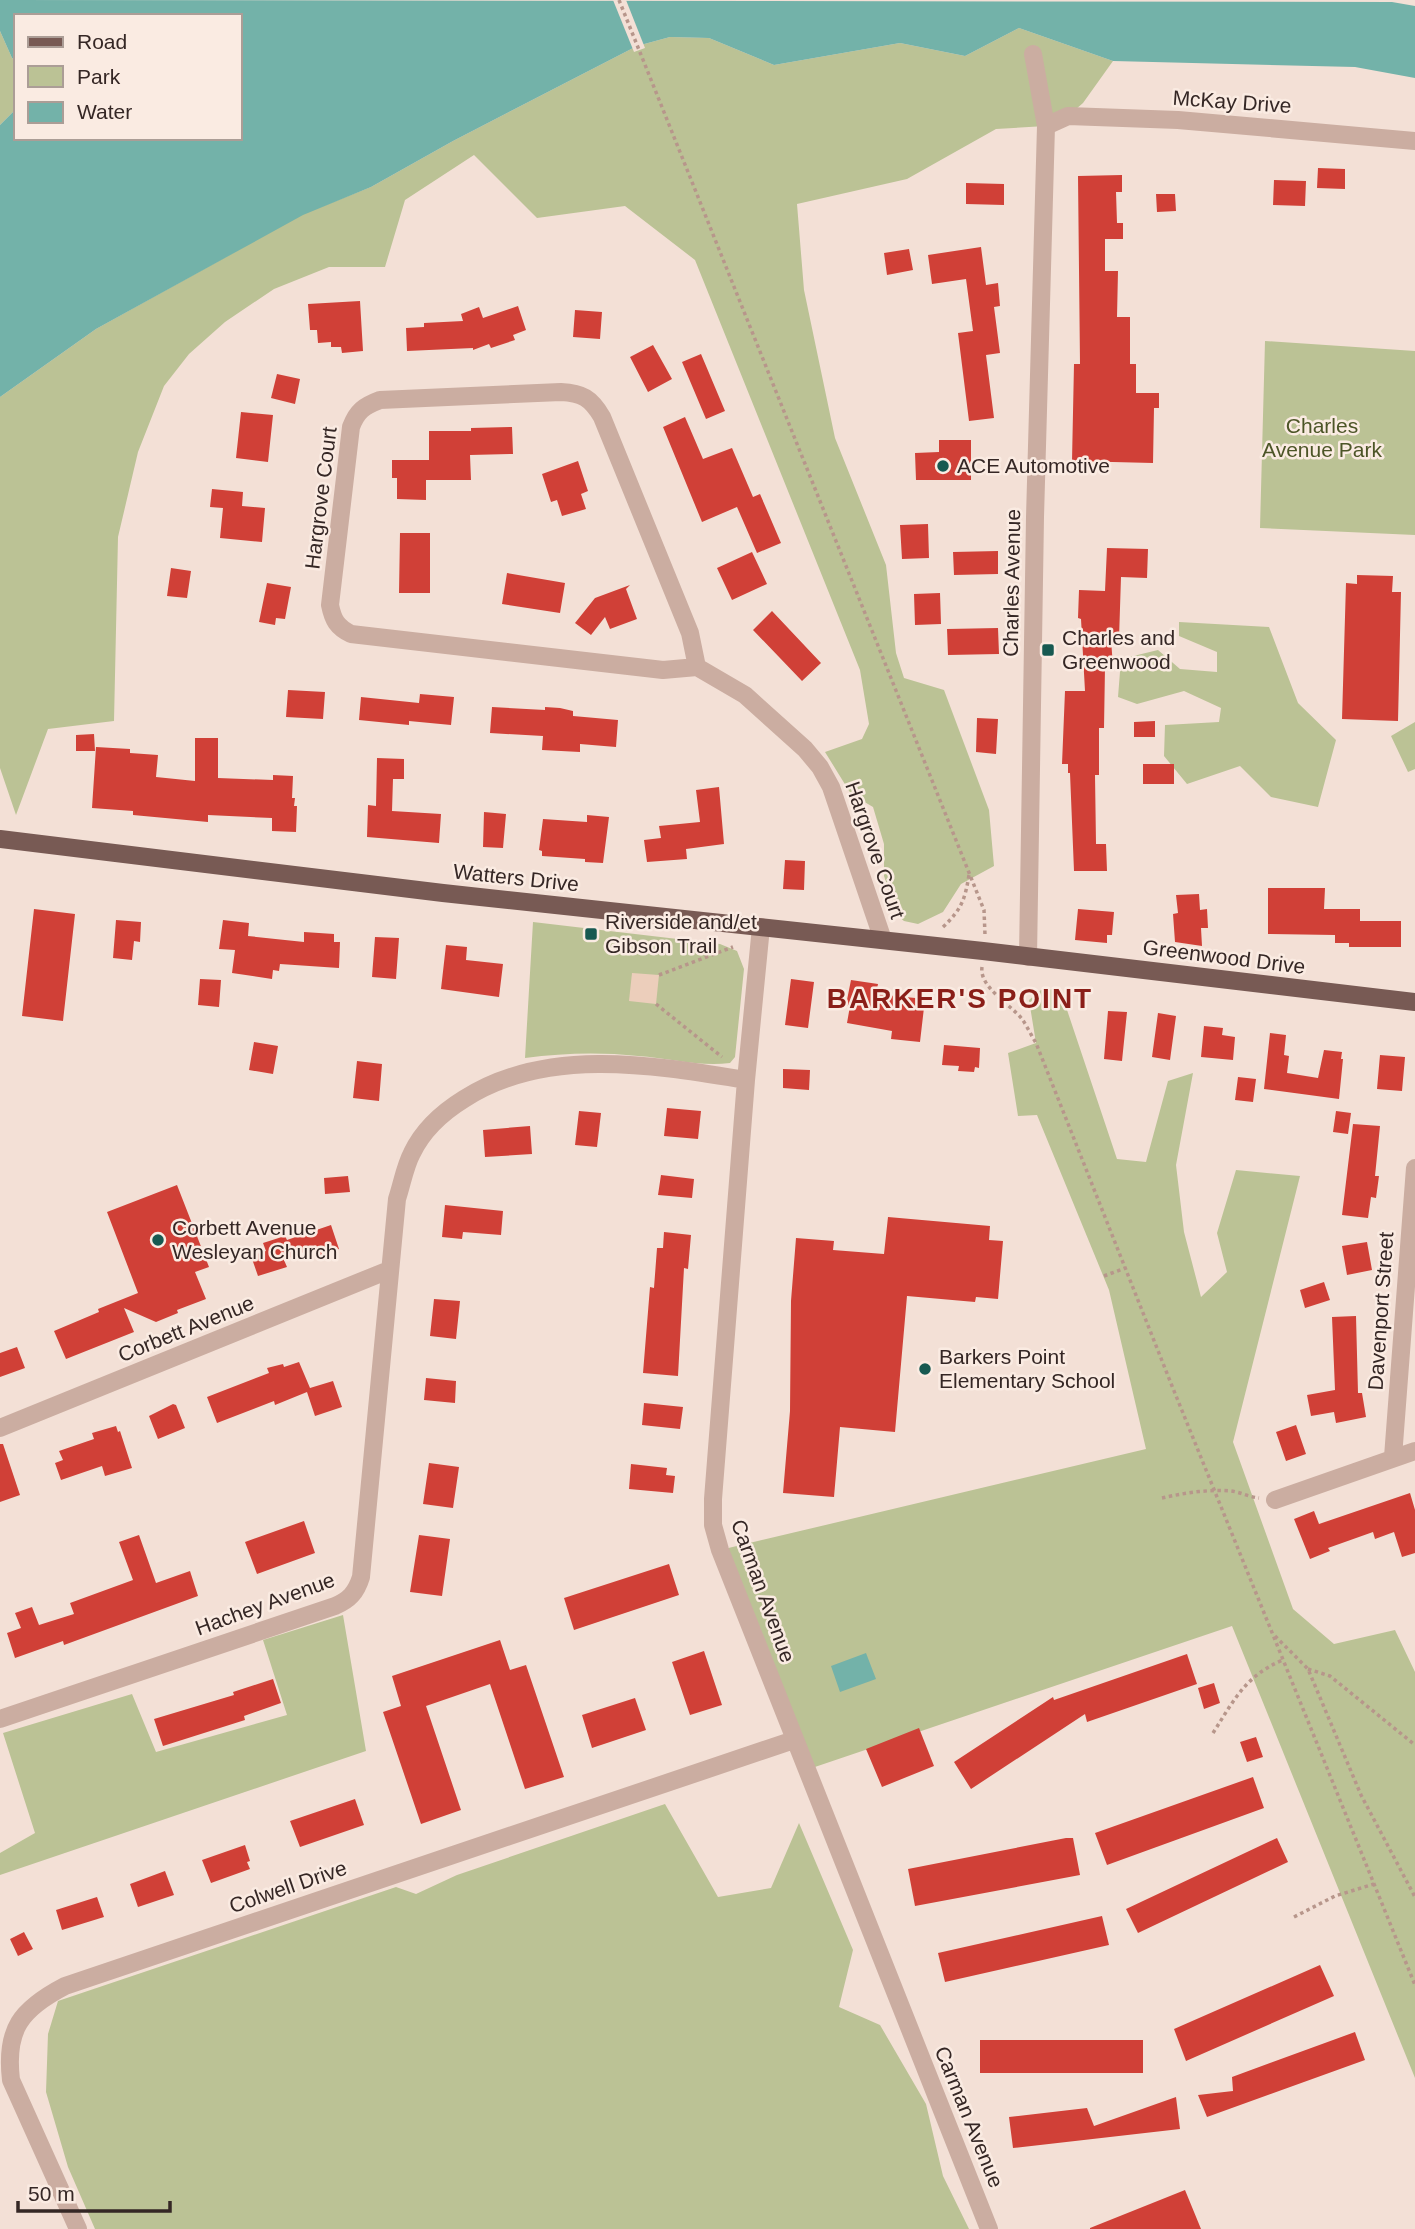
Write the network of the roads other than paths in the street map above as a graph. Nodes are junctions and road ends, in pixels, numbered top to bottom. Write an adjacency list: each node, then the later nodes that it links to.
1 (1033, 54): 2 (street, Charles Avenue)
2 (1046, 126): 3 (street, McKay Drive); 8 (street, Charles Avenue)
3 (1415, 141)
4 (697, 667): 4 (street, Hargrove Court); 7 (street, Hargrove Court)
5 (4, 839): 6 (main road, Watters Drive)
6 (761, 927): 7 (main road, Watters Drive); 10 (street, Carman Avenue)
7 (883, 940): 8 (main road, Watters Drive)
8 (1028, 957): 9 (main road, Greenwood Drive)
9 (1415, 1002)
10 (746, 1080): 12 (street, Hachey Avenue); 18 (street, Carman Avenue)
11 (1415, 1168): 15 (street, Davenport Street)
12 (389, 1270): 13 (street, Corbett Avenue); 17 (street, Hachey Avenue)
13 (0, 1428)
14 (1415, 1451): 15 (street)
15 (1393, 1457): 16 (street)
16 (1275, 1500)
17 (0, 1718)
18 (794, 1740): 19 (street, Colwell Drive); 20 (street, Carman Avenue)
19 (78, 2229)
20 (989, 2229)

